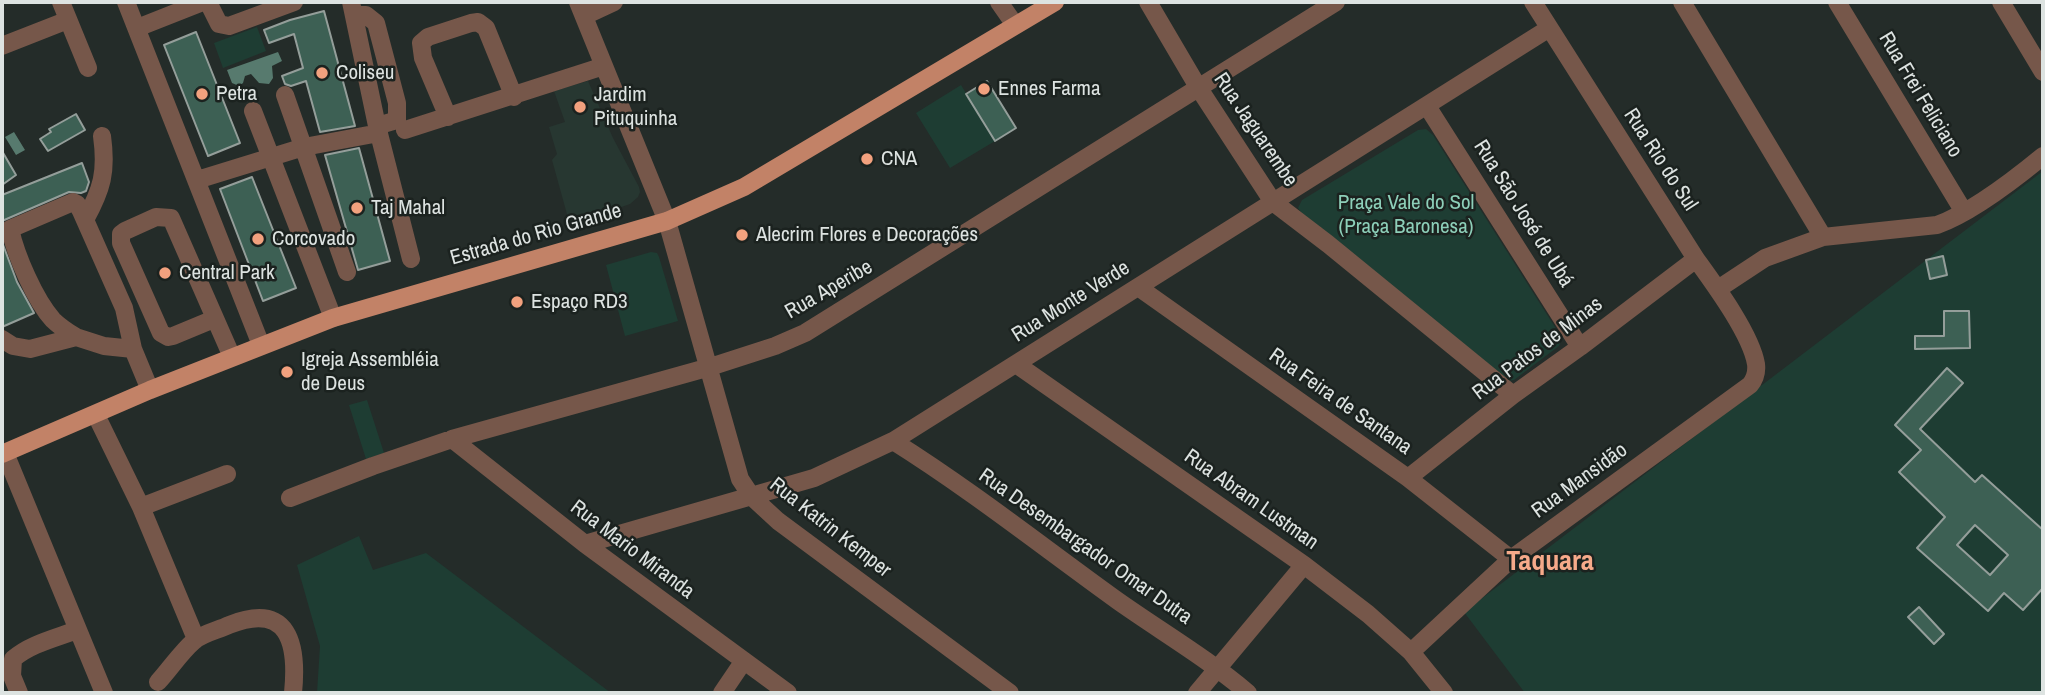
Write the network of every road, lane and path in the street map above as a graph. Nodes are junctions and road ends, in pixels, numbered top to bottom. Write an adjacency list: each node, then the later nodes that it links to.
1 (61, 2): 16 (street)
2 (126, 2): 18 (street)
3 (205, 2): 4 (street); 18 (street)
4 (294, 2)
5 (614, 2): 15 (street)
6 (999, 2): 17 (street)
7 (1055, 2): 17 (main road, Estrada do Rio Grande)
8 (1148, 2): 24 (street, Rua Jaguarembe)
9 (1336, 2): 24 (street, Rua Aperibe)
10 (1533, 2): 19 (street, Rua Rio do Sul)
11 (1682, 2): 41 (street)
12 (1837, 2): 38 (street, Rua Frei Feliciano)
13 (2001, 2): 23 (street)
14 (352, 8): 30 (street)
15 (581, 9): 21 (street, Rua Katrin Kemper)
16 (68, 20): 20 (street); 22 (street)
17 (1015, 26): 40 (main road, Estrada do Rio Grande)
18 (136, 28): 36 (street)
19 (1548, 29): 27 (street, Rua Monte Verde); 43 (street, Rua Rio do Sul)
20 (2, 46)
21 (604, 66): 26 (street); 40 (street, Rua Katrin Kemper)
22 (88, 68)
23 (2043, 72)
24 (1198, 87): 37 (street, Rua Jaguarembe); 57 (street, Rua Aperibe)
25 (285, 95): 33 (street)
26 (514, 97): 29 (street); 29 (street)
27 (1427, 106): 37 (street, Rua Monte Verde); 53 (street, Rua São José de Ubá)
28 (253, 111): 35 (street)
29 (448, 117): 31 (street)
30 (378, 129): 33 (street); 42 (street)
31 (405, 130)
32 (102, 136): 39 (street)
33 (304, 147): 35 (street); 44 (street)
34 (2043, 156): 38 (street)
35 (270, 157): 36 (street); 47 (street)
36 (197, 180): 52 (street)
37 (1273, 202): 45 (street, Rua Monte Verde); 59 (street, Rua Jaguarembe)
38 (1964, 212): 41 (street)
39 (85, 220): 49 (street); 54 (street)
40 (667, 221): 47 (main road, Estrada do Rio Grande); 57 (street, Rua Katrin Kemper)
41 (1823, 237): 46 (street)
42 (411, 259)
43 (1696, 259): 46 (street, Rua Rio do Sul); 53 (street, Rua Patos de Minas)
44 (348, 272)
45 (1138, 287): 56 (street, Rua Monte Verde); 65 (street, Rua Feira de Santana)
46 (1718, 289): 51 (street, Rua Rio do Sul)
47 (333, 318): 52 (main road, Estrada do Rio Grande)
48 (215, 319): 48 (street); 55 (street)
49 (76, 337): 50 (street); 54 (street)
50 (2, 339)
51 (1748, 343): 70 (street, Rua Mansidão)
52 (261, 345): 55 (main road, Estrada do Rio Grande)
53 (1580, 347): 59 (street, Rua Patos de Minas)
54 (133, 349): 58 (street)
55 (232, 357): 58 (main road, Estrada do Rio Grande)
56 (1016, 363): 62 (street, Rua Monte Verde); 71 (street, Rua Abram Lustman)
57 (710, 368): 61 (street, Rua Aperibe); 66 (street, Rua Katrin Kemper)
58 (150, 390): 60 (main road, Estrada do Rio Grande)
59 (1513, 394): 65 (street, Rua Patos de Minas)
60 (96, 415): 63 (main road, Estrada do Rio Grande); 68 (street)
61 (452, 439): 67 (street, Rua Aperibe); 69 (street, Rua Mario Miranda)
62 (893, 441): 66 (street, Rua Monte Verde); 76 (street, Rua Desembargador Omar Dutra)
63 (3, 454): 72 (street)
64 (227, 474): 68 (street)
65 (1408, 478): 70 (street, Rua Feira de Santana)
66 (752, 497): 69 (street, Rua Monte Verde); 83 (street, Rua Katrin Kemper)
67 (290, 498)
68 (141, 507): 73 (street)
69 (584, 544): 75 (street, Rua Mario Miranda)
70 (1511, 559): 74 (street, Rua Mansidão)
71 (1304, 565): 74 (street, Rua Abram Lustman); 76 (street)
72 (77, 631): 78 (street); 79 (street)
73 (196, 639): 77 (street); 80 (street)
74 (1411, 652): 86 (street, Rua Abram Lustman)
75 (743, 662): 81 (street); 82 (street, Rua Mario Miranda)
76 (1217, 667): 84 (street); 85 (street, Rua Desembargador Omar Dutra)
77 (158, 682)
78 (19, 693)
79 (104, 693)
80 (293, 693)
81 (722, 693)
82 (788, 693)
83 (1010, 693)
84 (1197, 693)
85 (1248, 693)
86 (1444, 693)

